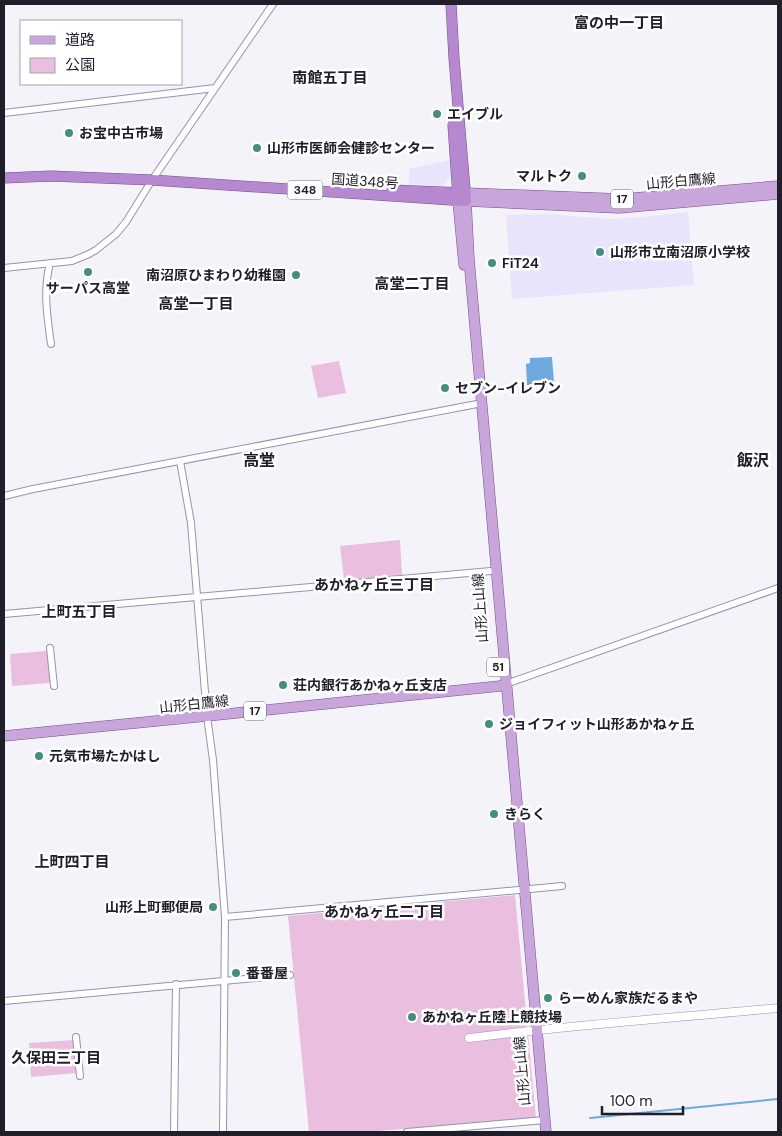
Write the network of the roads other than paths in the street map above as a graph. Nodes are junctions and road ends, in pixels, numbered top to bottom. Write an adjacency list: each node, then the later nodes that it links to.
1 (273, 4): 4 (street)
2 (445, 4): 11 (highway)
3 (451, 4): 11 (highway)
4 (215, 88): 5 (street); 8 (street)
5 (4, 112)
6 (4, 173): 8 (highway, 国道348号 / 348)
7 (4, 178): 8 (highway, 国道348号 / 348)
8 (154, 178): 11 (highway, 国道348号 / 348); 12 (street)
9 (778, 186): 11 (main road, 山形白鷹線 / 17)
10 (778, 194): 11 (main road, 山形白鷹線 / 17)
11 (462, 197): 15 (main road, 山形上山線 / 51); 23 (main road, 山形上山線 / 51)
12 (50, 263): 13 (street); 14 (street)
13 (4, 268)
14 (51, 344)
15 (477, 404): 16 (street); 18 (main road, 山形上山線 / 51)
16 (180, 461): 17 (street); 20 (street)
17 (4, 496)
18 (491, 571): 20 (street); 23 (main road, 山形上山線 / 51)
19 (778, 588): 23 (street)
20 (197, 597): 21 (street); 25 (street)
21 (4, 614)
22 (50, 648): 24 (street)
23 (503, 685): 25 (main road, 山形白鷹線 / 17); 28 (main road, 山形上山線 / 51)
24 (54, 686)
25 (207, 716): 26 (main road, 山形白鷹線 / 17); 29 (street)
26 (4, 736)
27 (562, 886): 28 (street)
28 (522, 890): 29 (street); 35 (main road, 山形上山線 / 51)
29 (225, 917): 31 (street)
30 (290, 975): 31 (street)
31 (225, 980): 32 (street); 42 (street)
32 (176, 984): 33 (street); 41 (street)
33 (4, 1000)
34 (778, 1008): 35 (street)
35 (535, 1030): 37 (street); 39 (main road, 山形上山線 / 51)
36 (76, 1037): 38 (street)
37 (469, 1038)
38 (80, 1076)
39 (543, 1121): 40 (street); 45 (main road, 山形上山線 / 51); 46 (main road, 山形上山線 / 51)
40 (491, 1125): 43 (street); 44 (street)
41 (174, 1132)
42 (223, 1132)
43 (407, 1132)
44 (492, 1132)
45 (541, 1132)
46 (546, 1132)

